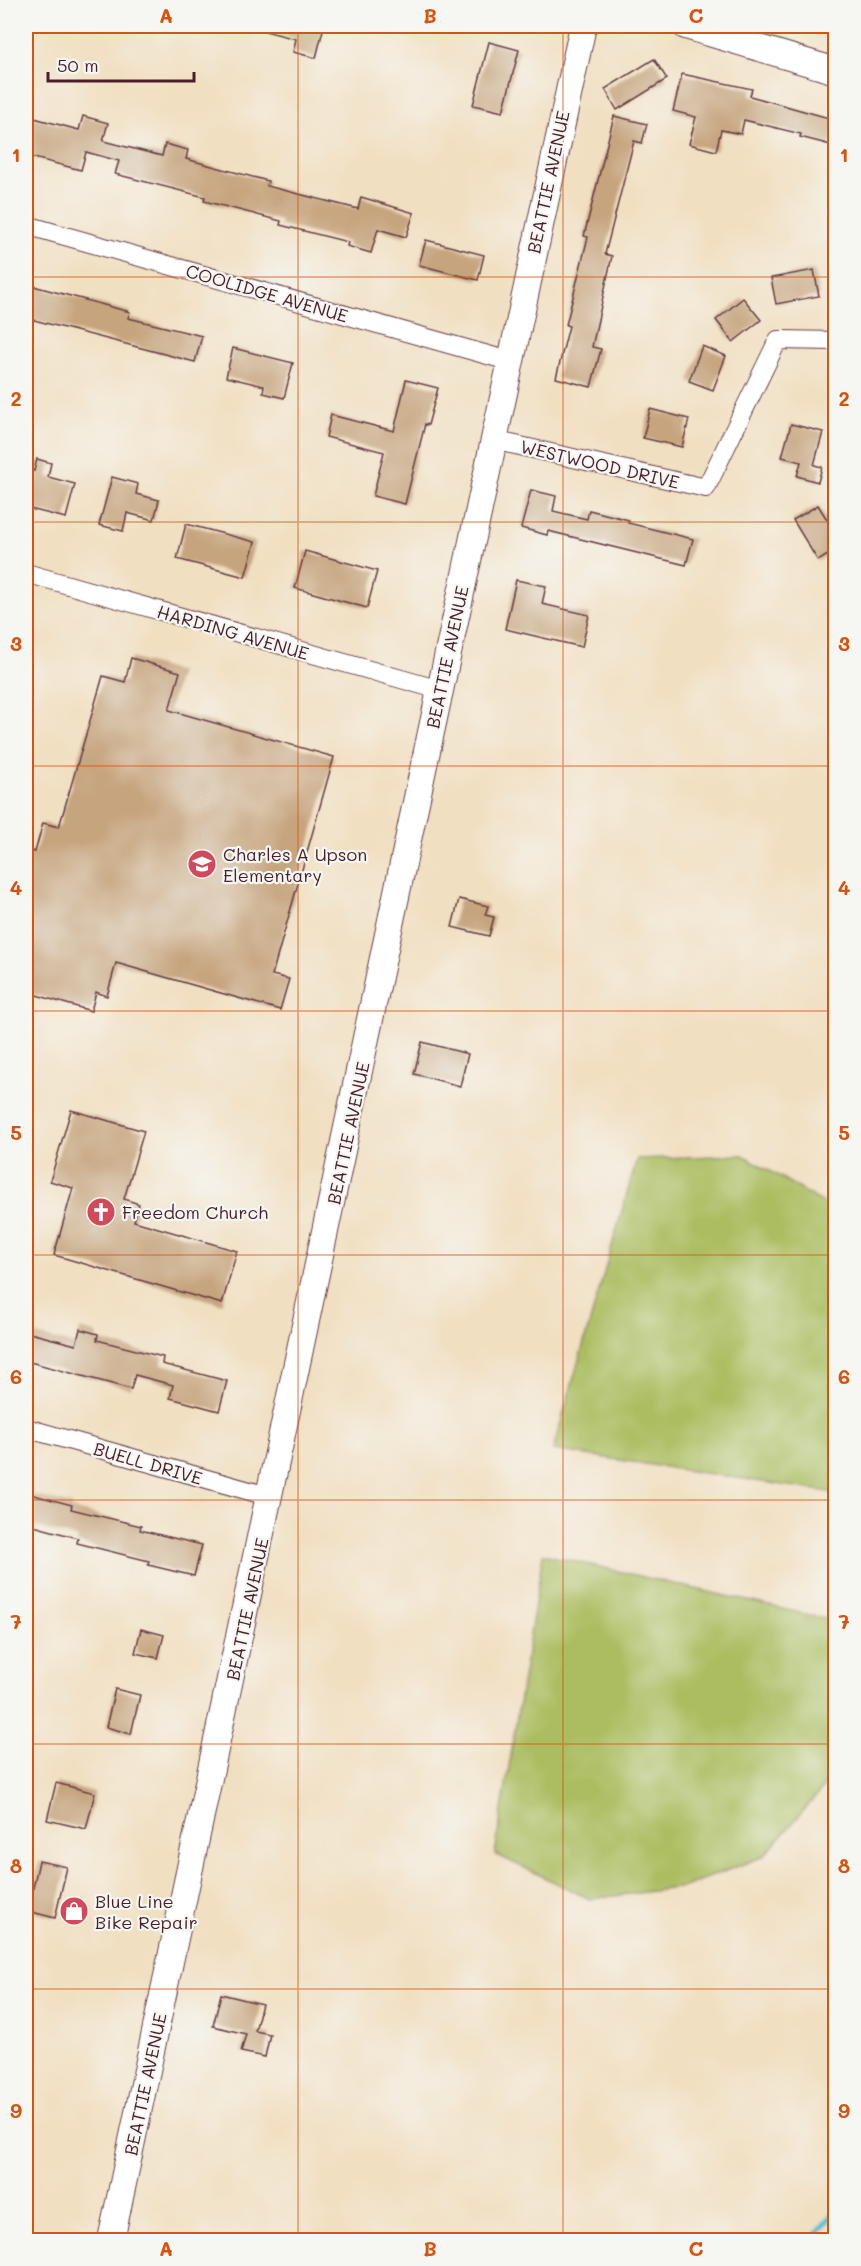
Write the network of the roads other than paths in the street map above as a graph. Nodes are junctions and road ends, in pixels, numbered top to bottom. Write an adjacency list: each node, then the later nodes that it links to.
1 (583, 26): 6 (street, BEATTIE AVENUE)
2 (686, 26): 3 (street)
3 (836, 71)
4 (26, 225): 6 (street, COOLIDGE AVENUE)
5 (836, 341): 7 (street, WESTWOOD DRIVE)
6 (509, 361): 7 (street, BEATTIE AVENUE)
7 (494, 440): 9 (street, BEATTIE AVENUE)
8 (26, 573): 9 (street, HARDING AVENUE)
9 (440, 690): 11 (street, BEATTIE AVENUE)
10 (26, 1428): 11 (street, BUELL DRIVE)
11 (271, 1497): 12 (street, BEATTIE AVENUE)
12 (111, 2241)

